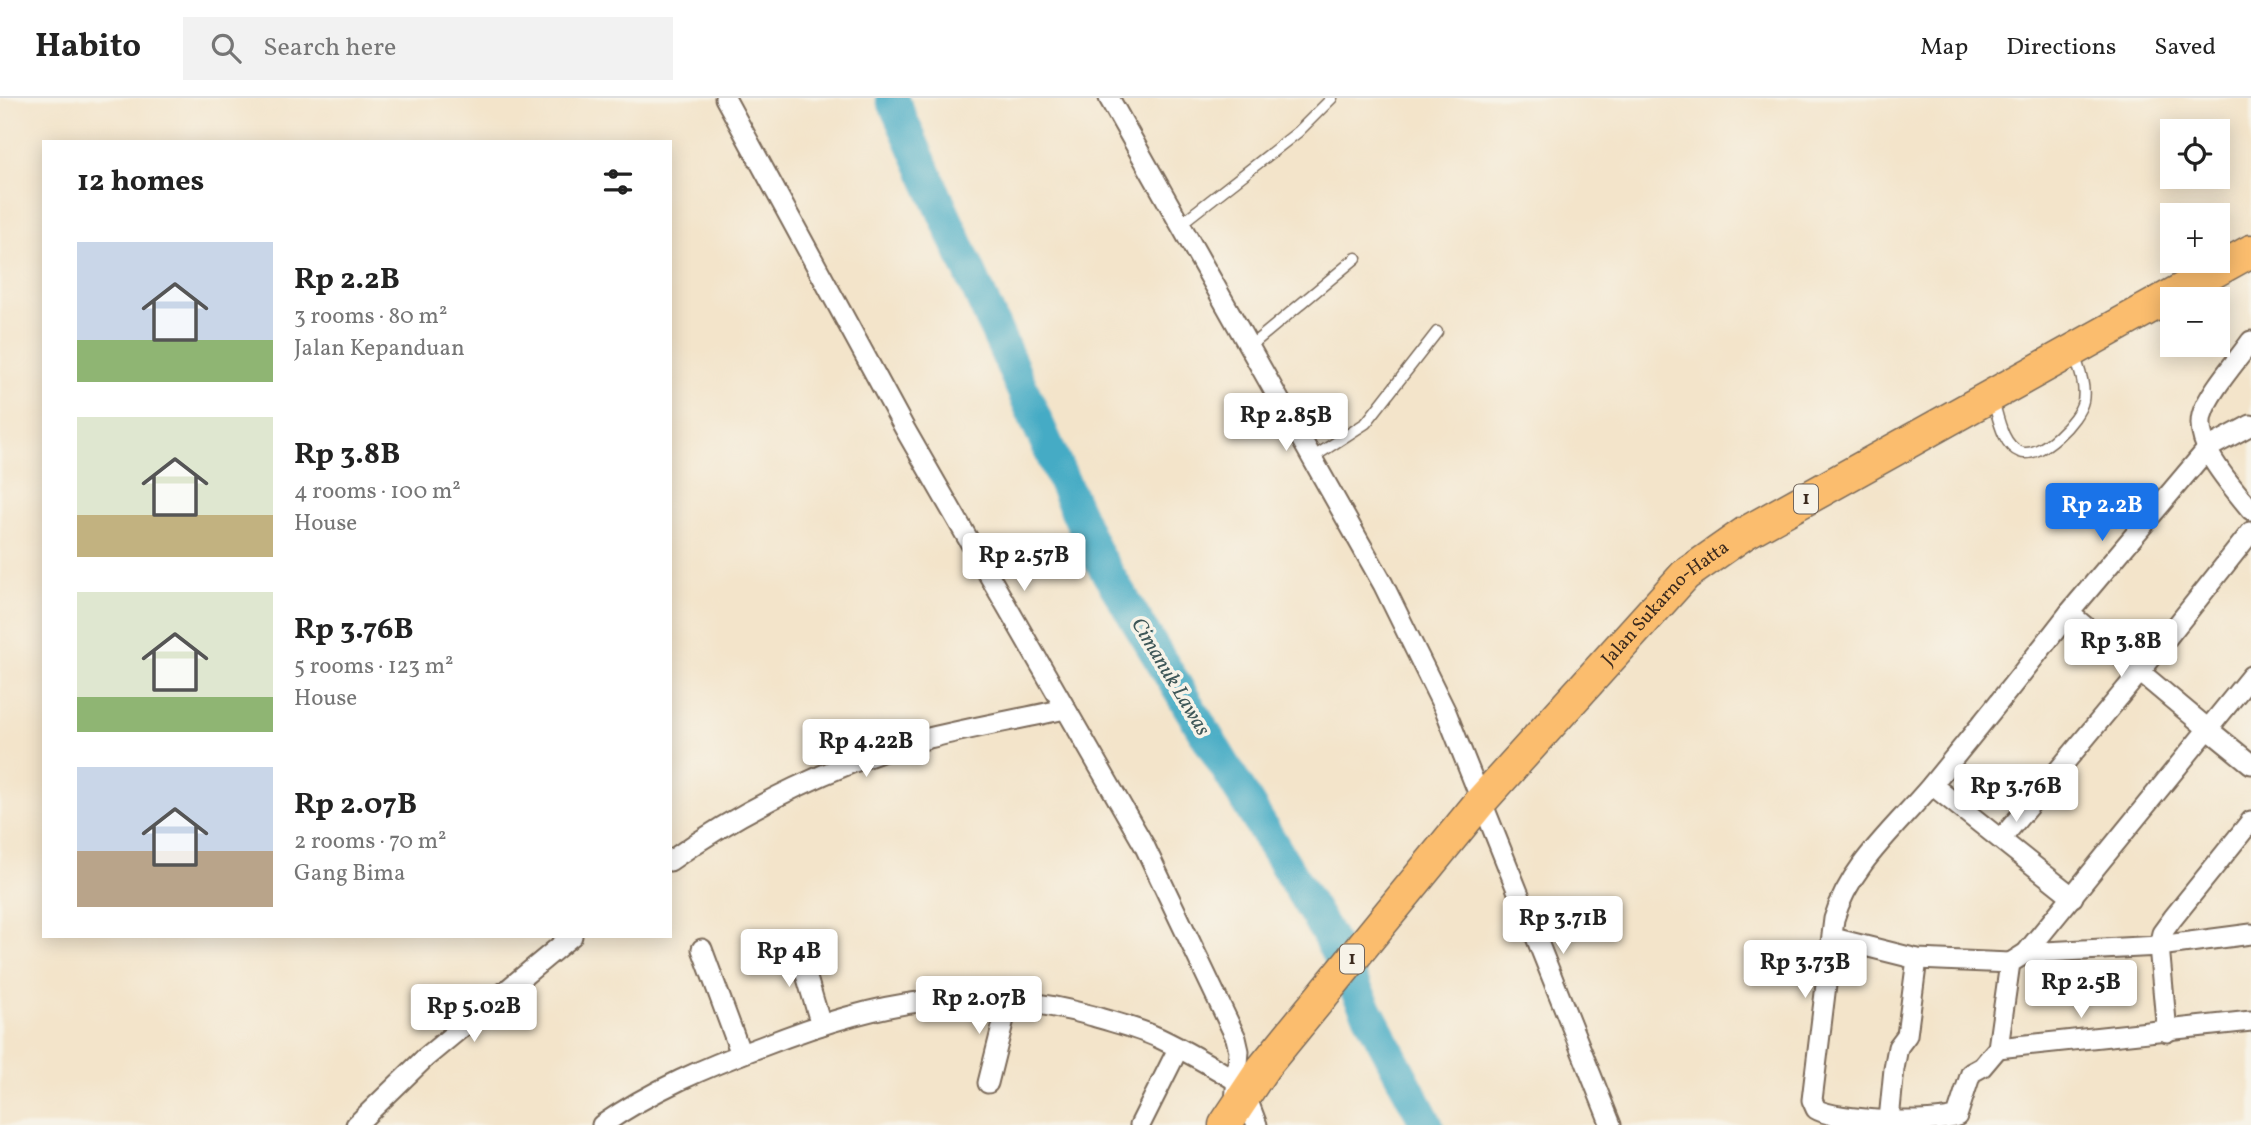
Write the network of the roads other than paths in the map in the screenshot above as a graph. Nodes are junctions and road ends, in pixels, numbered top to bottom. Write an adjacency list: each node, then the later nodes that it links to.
1 (725, 98): 20 (street)
2 (1109, 98): 4 (street)
3 (1332, 98): 4 (lane)
4 (1179, 225): 9 (street)
5 (2251, 251): 10 (highway, Jalan Sukarno-Hatta / 1)
6 (1356, 258): 9 (lane)
7 (1437, 332): 14 (lane)
8 (2251, 341): 13 (street)
9 (1248, 347): 14 (street)
10 (2073, 350): 11 (highway, Jalan Sukarno-Hatta / 1); 11 (lane)
11 (1992, 393): 24 (highway, Jalan Sukarno-Hatta / 1)
12 (2251, 425): 13 (street)
13 (2208, 448): 15 (street); 17 (street)
14 (1312, 458): 24 (street)
15 (2251, 510)
16 (2251, 532): 18 (street)
17 (2069, 612): 18 (street); 23 (street)
18 (2140, 672): 21 (street); 26 (street)
19 (2251, 677): 21 (street)
20 (1065, 709): 27 (street); 45 (street)
21 (2208, 729): 22 (street); 28 (street)
22 (2251, 764)
23 (1932, 785): 26 (street); 31 (street)
24 (1481, 802): 45 (highway, Jalan Sukarno-Hatta / 1); 50 (street)
25 (2251, 821): 33 (street)
26 (2002, 838): 28 (street)
27 (672, 860)
28 (2073, 897): 35 (street)
29 (2251, 934): 33 (street)
30 (570, 938): 47 (street)
31 (1833, 939): 36 (street); 46 (street)
32 (796, 941): 39 (street)
33 (2159, 946): 35 (street); 40 (street)
34 (702, 949): 43 (street)
35 (2018, 958): 36 (street); 41 (street)
36 (1917, 959): 46 (street)
37 (1009, 999): 39 (street); 42 (street); 44 (street)
38 (2251, 1021): 40 (street)
39 (821, 1025): 43 (street)
40 (2167, 1032): 41 (street)
41 (1998, 1048): 46 (street)
42 (1178, 1049): 45 (street); 49 (street)
43 (741, 1054): 48 (street)
44 (988, 1083)
45 (1244, 1100)
46 (1889, 1120)
47 (356, 1125)
48 (602, 1125)
49 (1140, 1125)
50 (1611, 1125)

